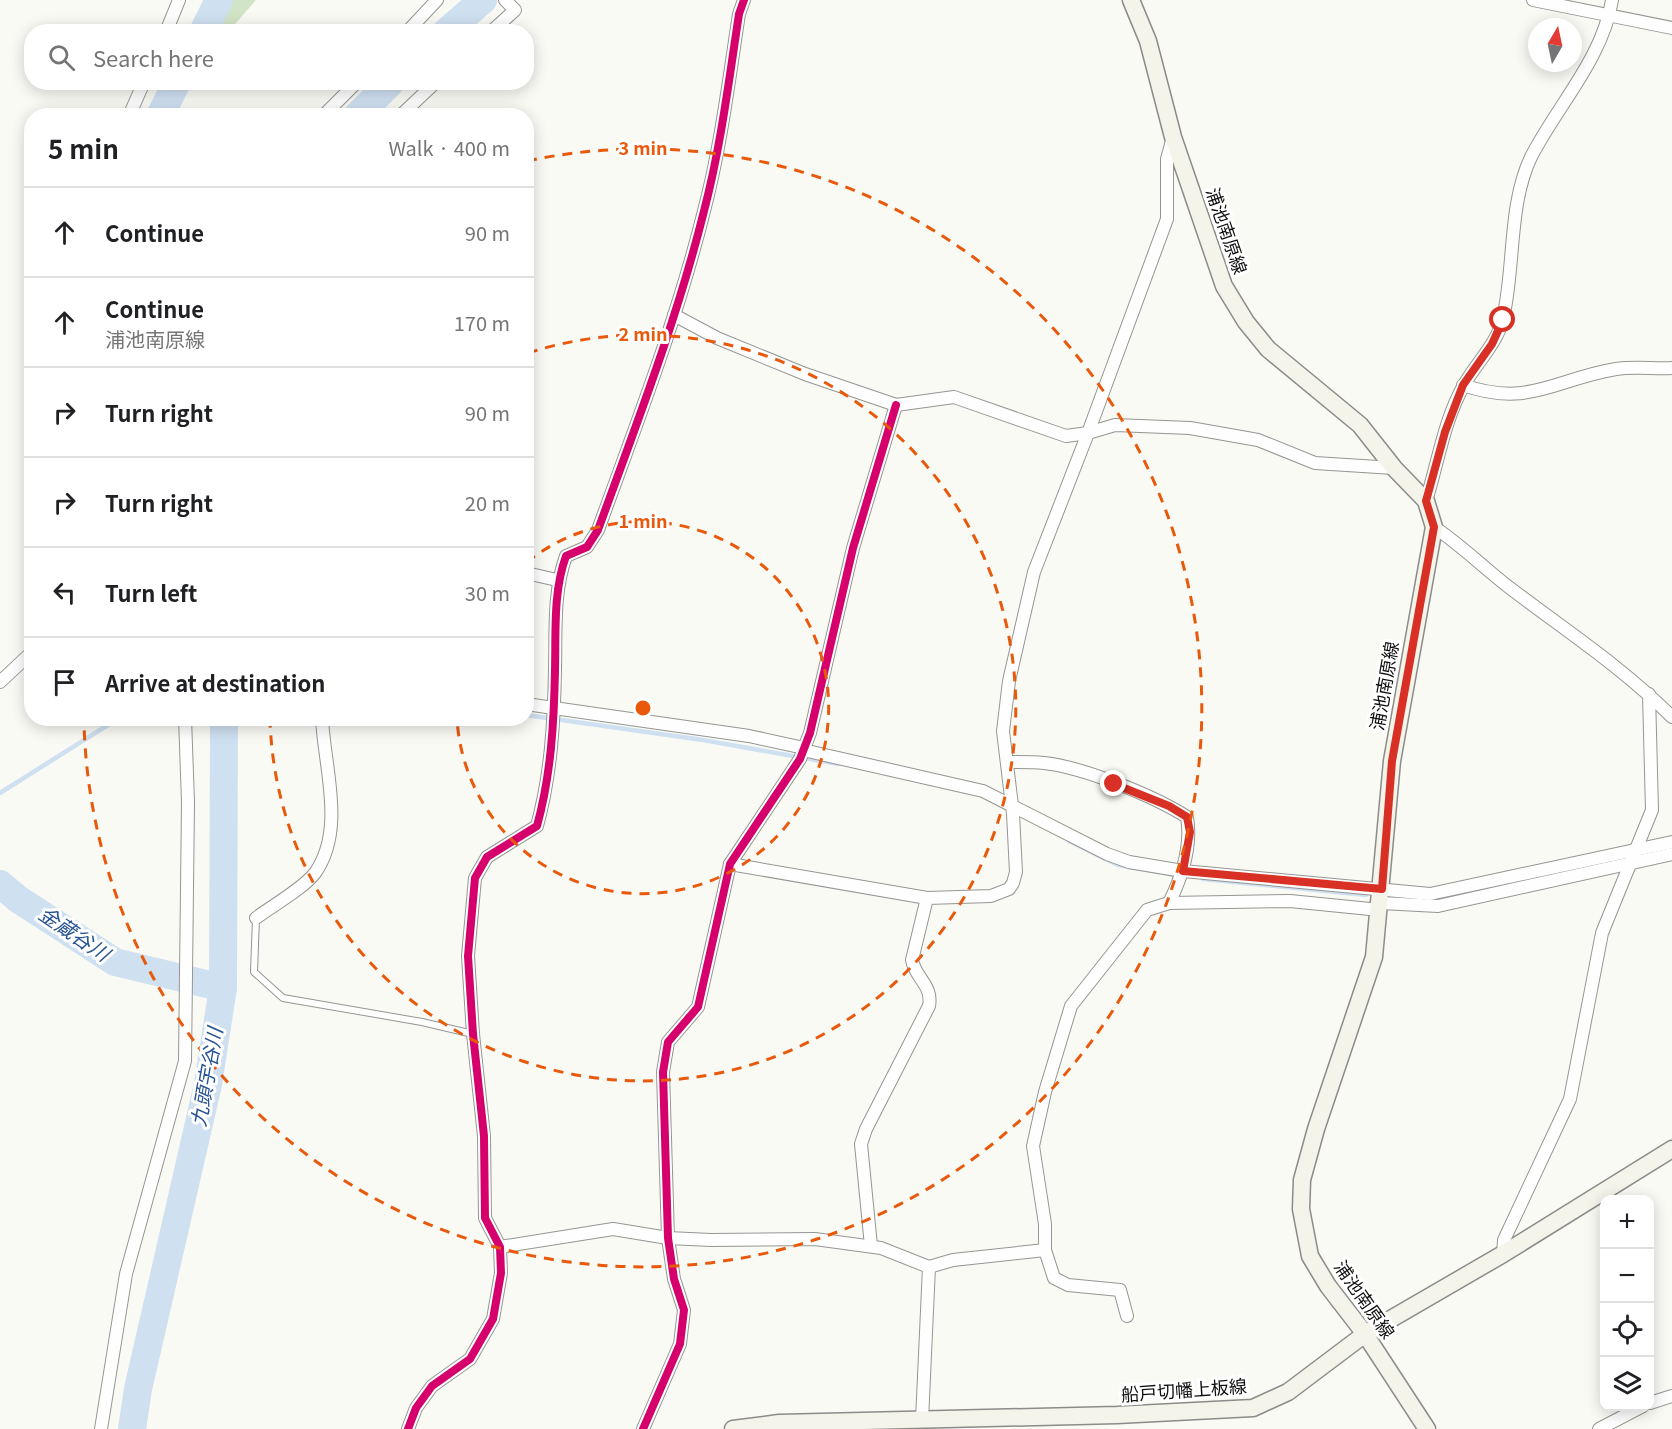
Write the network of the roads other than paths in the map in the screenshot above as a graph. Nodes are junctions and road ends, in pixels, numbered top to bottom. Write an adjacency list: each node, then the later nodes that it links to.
1 (179, 0): 9 (street)
2 (437, 0): 10 (street)
3 (506, 0): 11 (street)
4 (744, 0): 20 (street)
5 (1131, 0): 19 (main road, 浦池南原線)
6 (1533, 0): 8 (street)
7 (1612, 0): 8 (street)
8 (1609, 15): 12 (street); 22 (street)
9 (169, 24)
10 (414, 24)
11 (500, 24)
12 (1672, 28)
13 (140, 90): 16 (street)
14 (349, 90): 17 (street)
15 (428, 90): 18 (street)
16 (133, 108)
17 (331, 108)
18 (408, 108)
19 (1173, 137): 24 (street); 25 (main road, 浦池南原線)
20 (674, 315): 23 (street); 29 (street)
21 (1672, 368): 22 (street)
22 (1463, 385): 26 (street)
23 (896, 405): 24 (street); 38 (street)
24 (1088, 433): 25 (street); 39 (street)
25 (1394, 468): 26 (main road, 浦池南原線)
26 (1426, 501): 27 (main road, 浦池南原線)
27 (1434, 527): 32 (street); 47 (main road, 浦池南原線)
28 (534, 575): 29 (street)
29 (557, 580): 34 (street)
30 (24, 660): 31 (street)
31 (0, 682)
32 (1649, 694): 35 (street); 43 (street)
33 (534, 707): 34 (street)
34 (553, 714): 38 (street); 50 (street)
35 (1672, 717)
36 (184, 726): 66 (street)
37 (323, 726): 49 (street)
38 (802, 753): 40 (street); 44 (street)
39 (1007, 762): 40 (street); 45 (street)
40 (1012, 809): 45 (street); 46 (street)
41 (1672, 842): 43 (street)
42 (1672, 854): 43 (street)
43 (1634, 856): 47 (street); 56 (street)
44 (730, 864): 46 (street); 52 (street)
45 (1182, 875): 47 (street); 48 (street)
46 (927, 898): 53 (street)
47 (1381, 901): 48 (street); 59 (main road, 浦池南原線)
48 (1169, 903): 55 (street)
49 (256, 918): 50 (lane)
50 (472, 1034): 54 (street)
51 (1672, 1149): 56 (main road, 船戸切幡上板線)
52 (668, 1238): 53 (street); 54 (street); 68 (street)
53 (871, 1246): 57 (street)
54 (500, 1247): 67 (street)
55 (1045, 1250): 57 (street); 58 (street)
56 (1503, 1254): 59 (main road, 船戸切幡上板線)
57 (929, 1267): 63 (street)
58 (1127, 1316)
59 (1365, 1334): 64 (main road, 船戸切幡上板線); 70 (main road, 浦池南原線)
60 (1672, 1396): 61 (street)
61 (1654, 1402)
62 (1635, 1411): 71 (street)
63 (922, 1420): 64 (main road, 船戸切幡上板線); 65 (main road, 船戸切幡上板線)
64 (1117, 1422)
65 (856, 1425): 69 (main road, 船戸切幡上板線)
66 (101, 1429)
67 (408, 1429)
68 (643, 1429)
69 (733, 1429)
70 (1427, 1429)
71 (1599, 1429)

